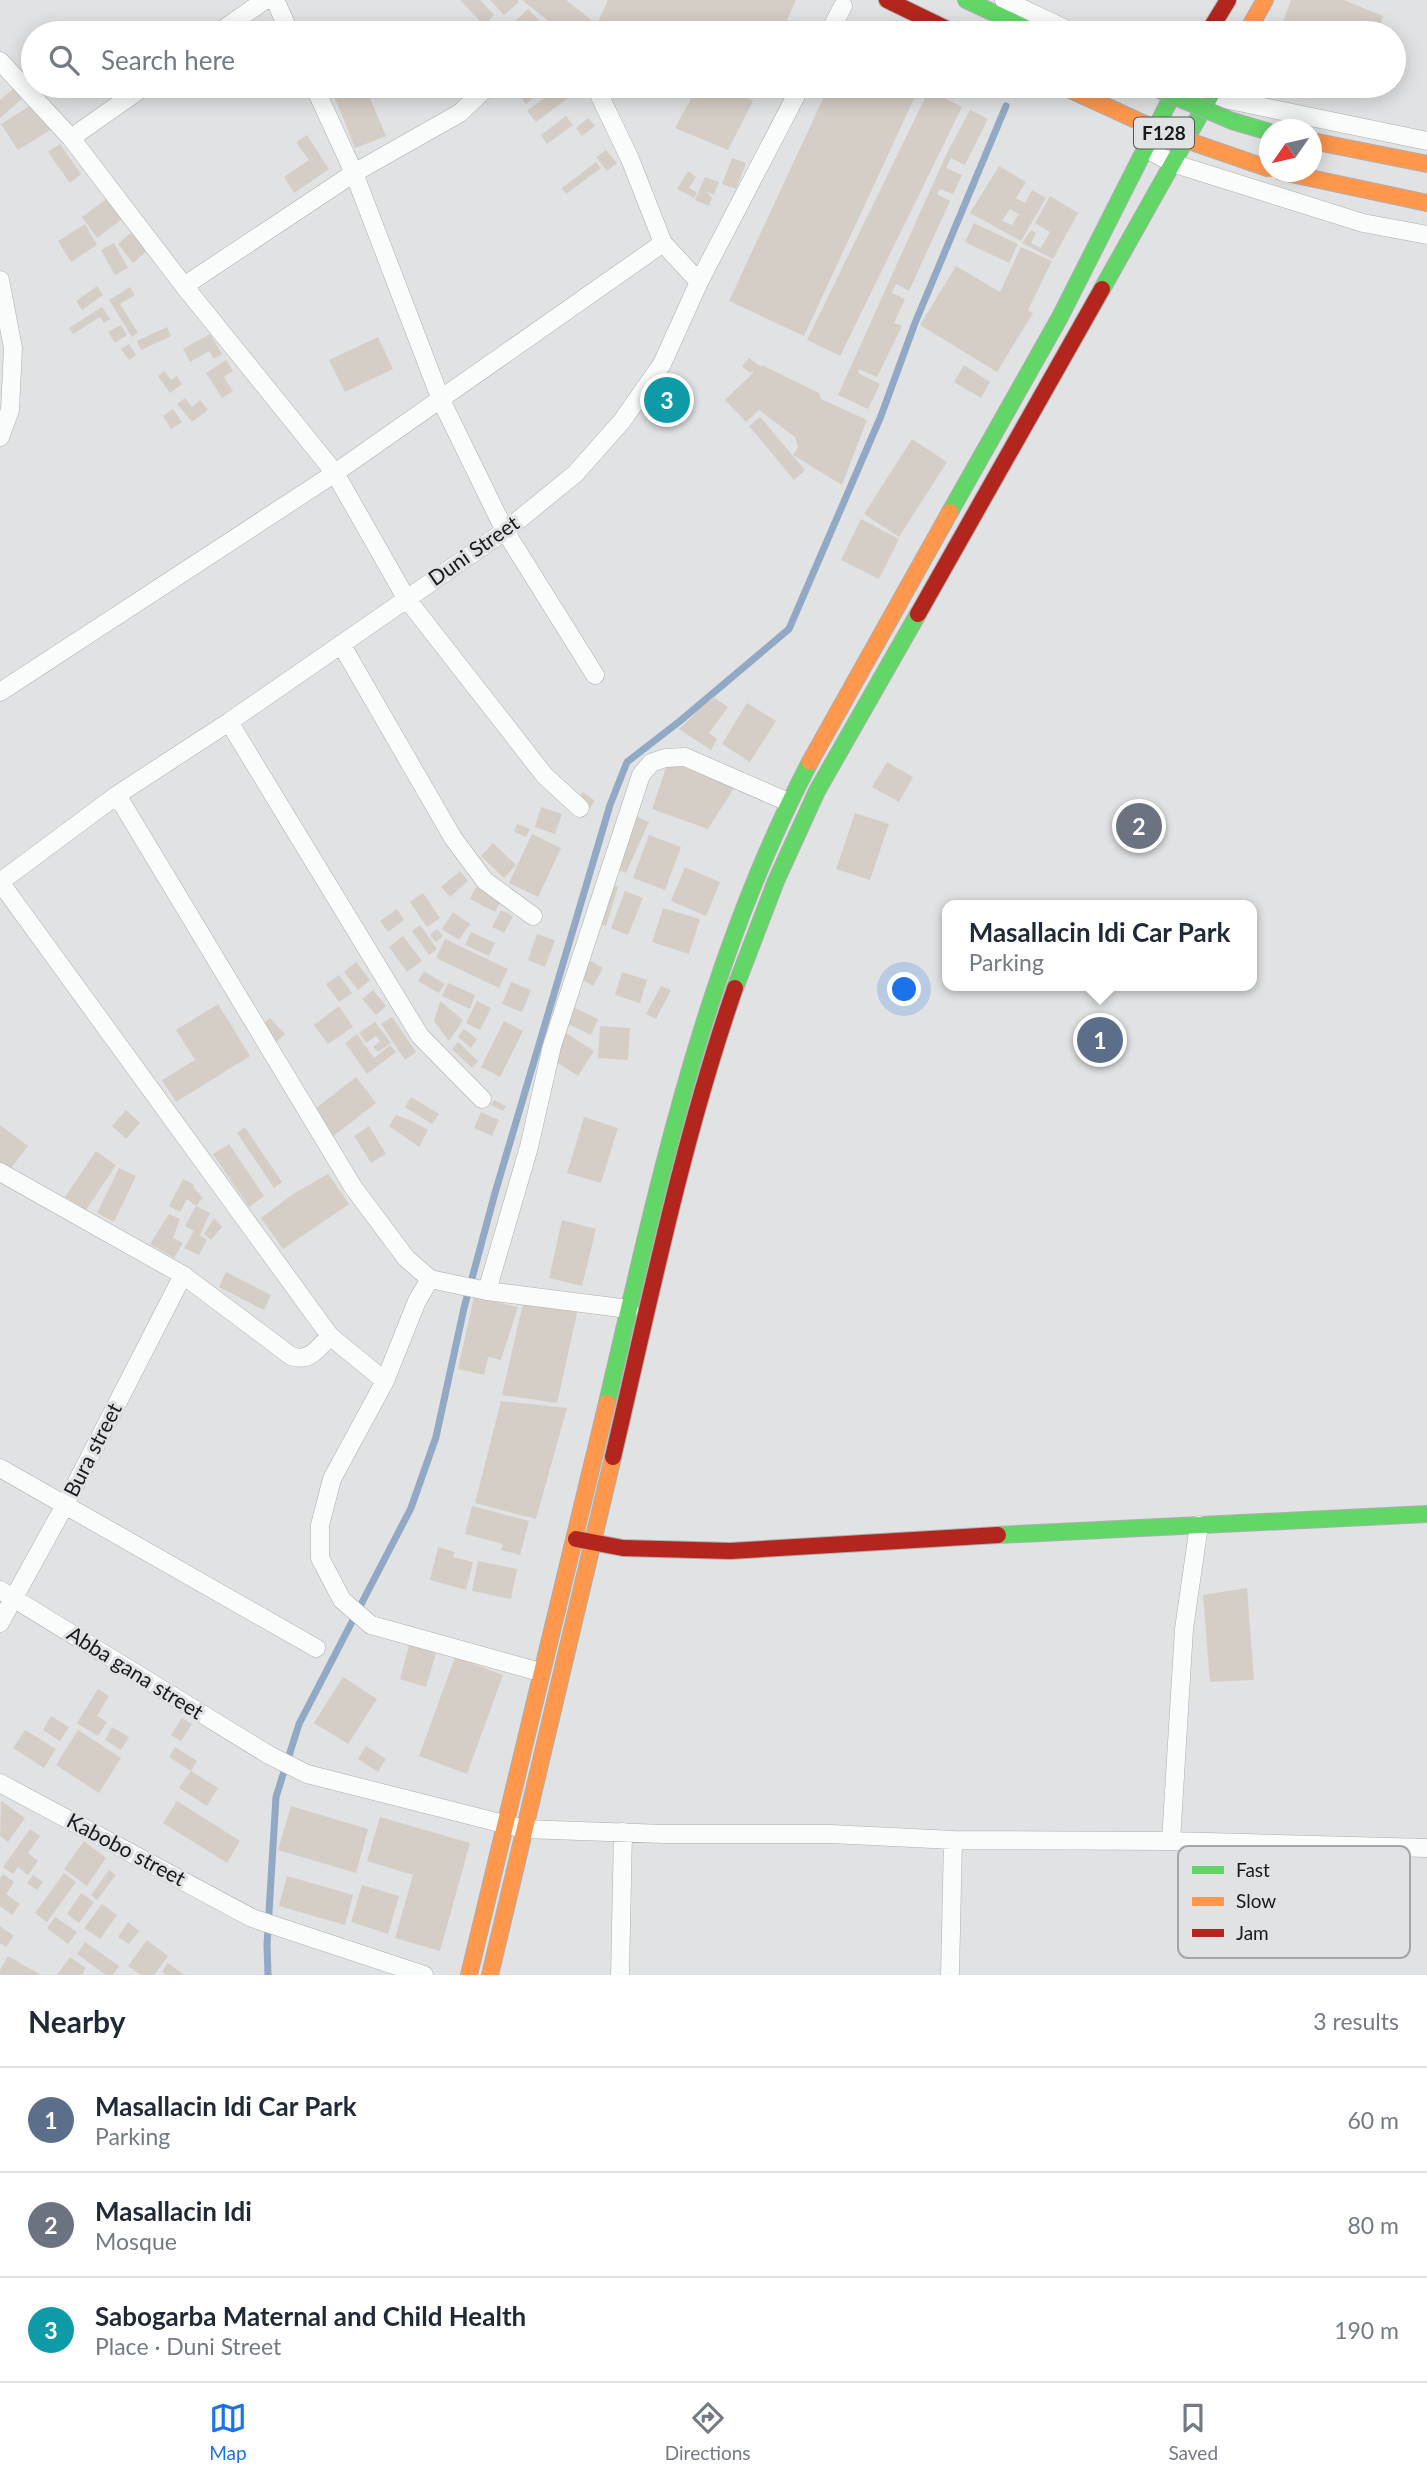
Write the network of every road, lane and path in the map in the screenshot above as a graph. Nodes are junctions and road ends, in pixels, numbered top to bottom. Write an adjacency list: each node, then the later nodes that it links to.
1 (265, 0): 9 (street)
2 (275, 0): 10 (street)
3 (887, 0): 12 (main road)
4 (966, 0): 13 (main road)
5 (1004, 0): 14 (street)
6 (1228, 0): 15 (main road)
7 (1265, 0): 16 (main road)
8 (843, 6): 11 (street)
9 (235, 21)
10 (285, 21)
11 (835, 21)
12 (930, 21)
13 (1011, 21)
14 (1048, 21)
15 (1215, 21)
16 (1253, 21)
17 (0, 61): 18 (street)
18 (21, 84)
19 (34, 98): 31 (street)
20 (128, 98): 31 (street)
21 (320, 98): 38 (street)
22 (476, 98): 38 (street)
23 (601, 98): 42 (street)
24 (796, 98): 44 (street, Duni Street)
25 (1088, 98): 37 (main road, F128, bridge)
26 (1171, 98): 34 (main road)
27 (1178, 98): 30 (main road, F128, bridge)
28 (1209, 98): 35 (main road)
29 (1243, 98): 32 (street)
30 (1259, 129)
31 (71, 138): 45 (street)
32 (1427, 141)
33 (1322, 143): 36 (main road)
34 (1145, 148): 35 (street); 56 (main road)
35 (1172, 163): 41 (street); 73 (main road)
36 (1427, 164)
37 (1259, 166)
38 (354, 173): 45 (street); 46 (street)
39 (1322, 181): 40 (main road)
40 (1427, 203)
41 (1427, 235)
42 (663, 243): 44 (street); 46 (street)
43 (0, 280): 47 (street)
44 (699, 282): 49 (street, Duni Street)
45 (184, 286): 48 (street)
46 (441, 400): 48 (street); 49 (street)
47 (0, 437)
48 (335, 473): 50 (street); 53 (street)
49 (505, 531): 50 (street, Duni Street); 52 (street)
50 (406, 598): 51 (street, Duni Street); 57 (street)
51 (341, 644): 54 (street, Duni Street); 59 (street)
52 (595, 675)
53 (0, 692)
54 (229, 722): 55 (street, Duni Street); 60 (street)
55 (117, 795): 58 (street, Duni Street); 63 (street)
56 (788, 802): 64 (street); 65 (main road)
57 (580, 808)
58 (0, 882): 66 (street)
59 (533, 916)
60 (482, 1099)
61 (0, 1172): 62 (street)
62 (183, 1275): 66 (street); 69 (street, Bura street)
63 (430, 1279): 64 (street); 67 (street)
64 (487, 1291): 65 (street)
65 (629, 1309): 72 (main road)
66 (330, 1336): 67 (street)
67 (385, 1381): 77 (street)
68 (0, 1468): 69 (street)
69 (65, 1505): 74 (street, Bura street); 76 (street)
70 (1427, 1514): 71 (main road)
71 (1199, 1525): 73 (main road); 83 (street)
72 (574, 1539): 73 (main road); 77 (main road)
73 (592, 1542): 80 (main road)
74 (7, 1594): 75 (street, Bura street); 79 (street, Abba gana street)
75 (0, 1623)
76 (316, 1648)
77 (540, 1672): 79 (main road)
78 (0, 1783): 85 (street, Kabobo street)
79 (503, 1824): 80 (street, Abba gana street); 86 (main road)
80 (524, 1829): 81 (street, Abba gana street); 87 (main road)
81 (622, 1832): 82 (street, Abba gana street); 88 (street)
82 (953, 1840): 83 (street, Abba gana street); 89 (street)
83 (1171, 1841): 84 (street, Abba gana street)
84 (1384, 1846)
85 (424, 1975)
86 (469, 1975)
87 (490, 1975)
88 (620, 1975)
89 (950, 1975)

